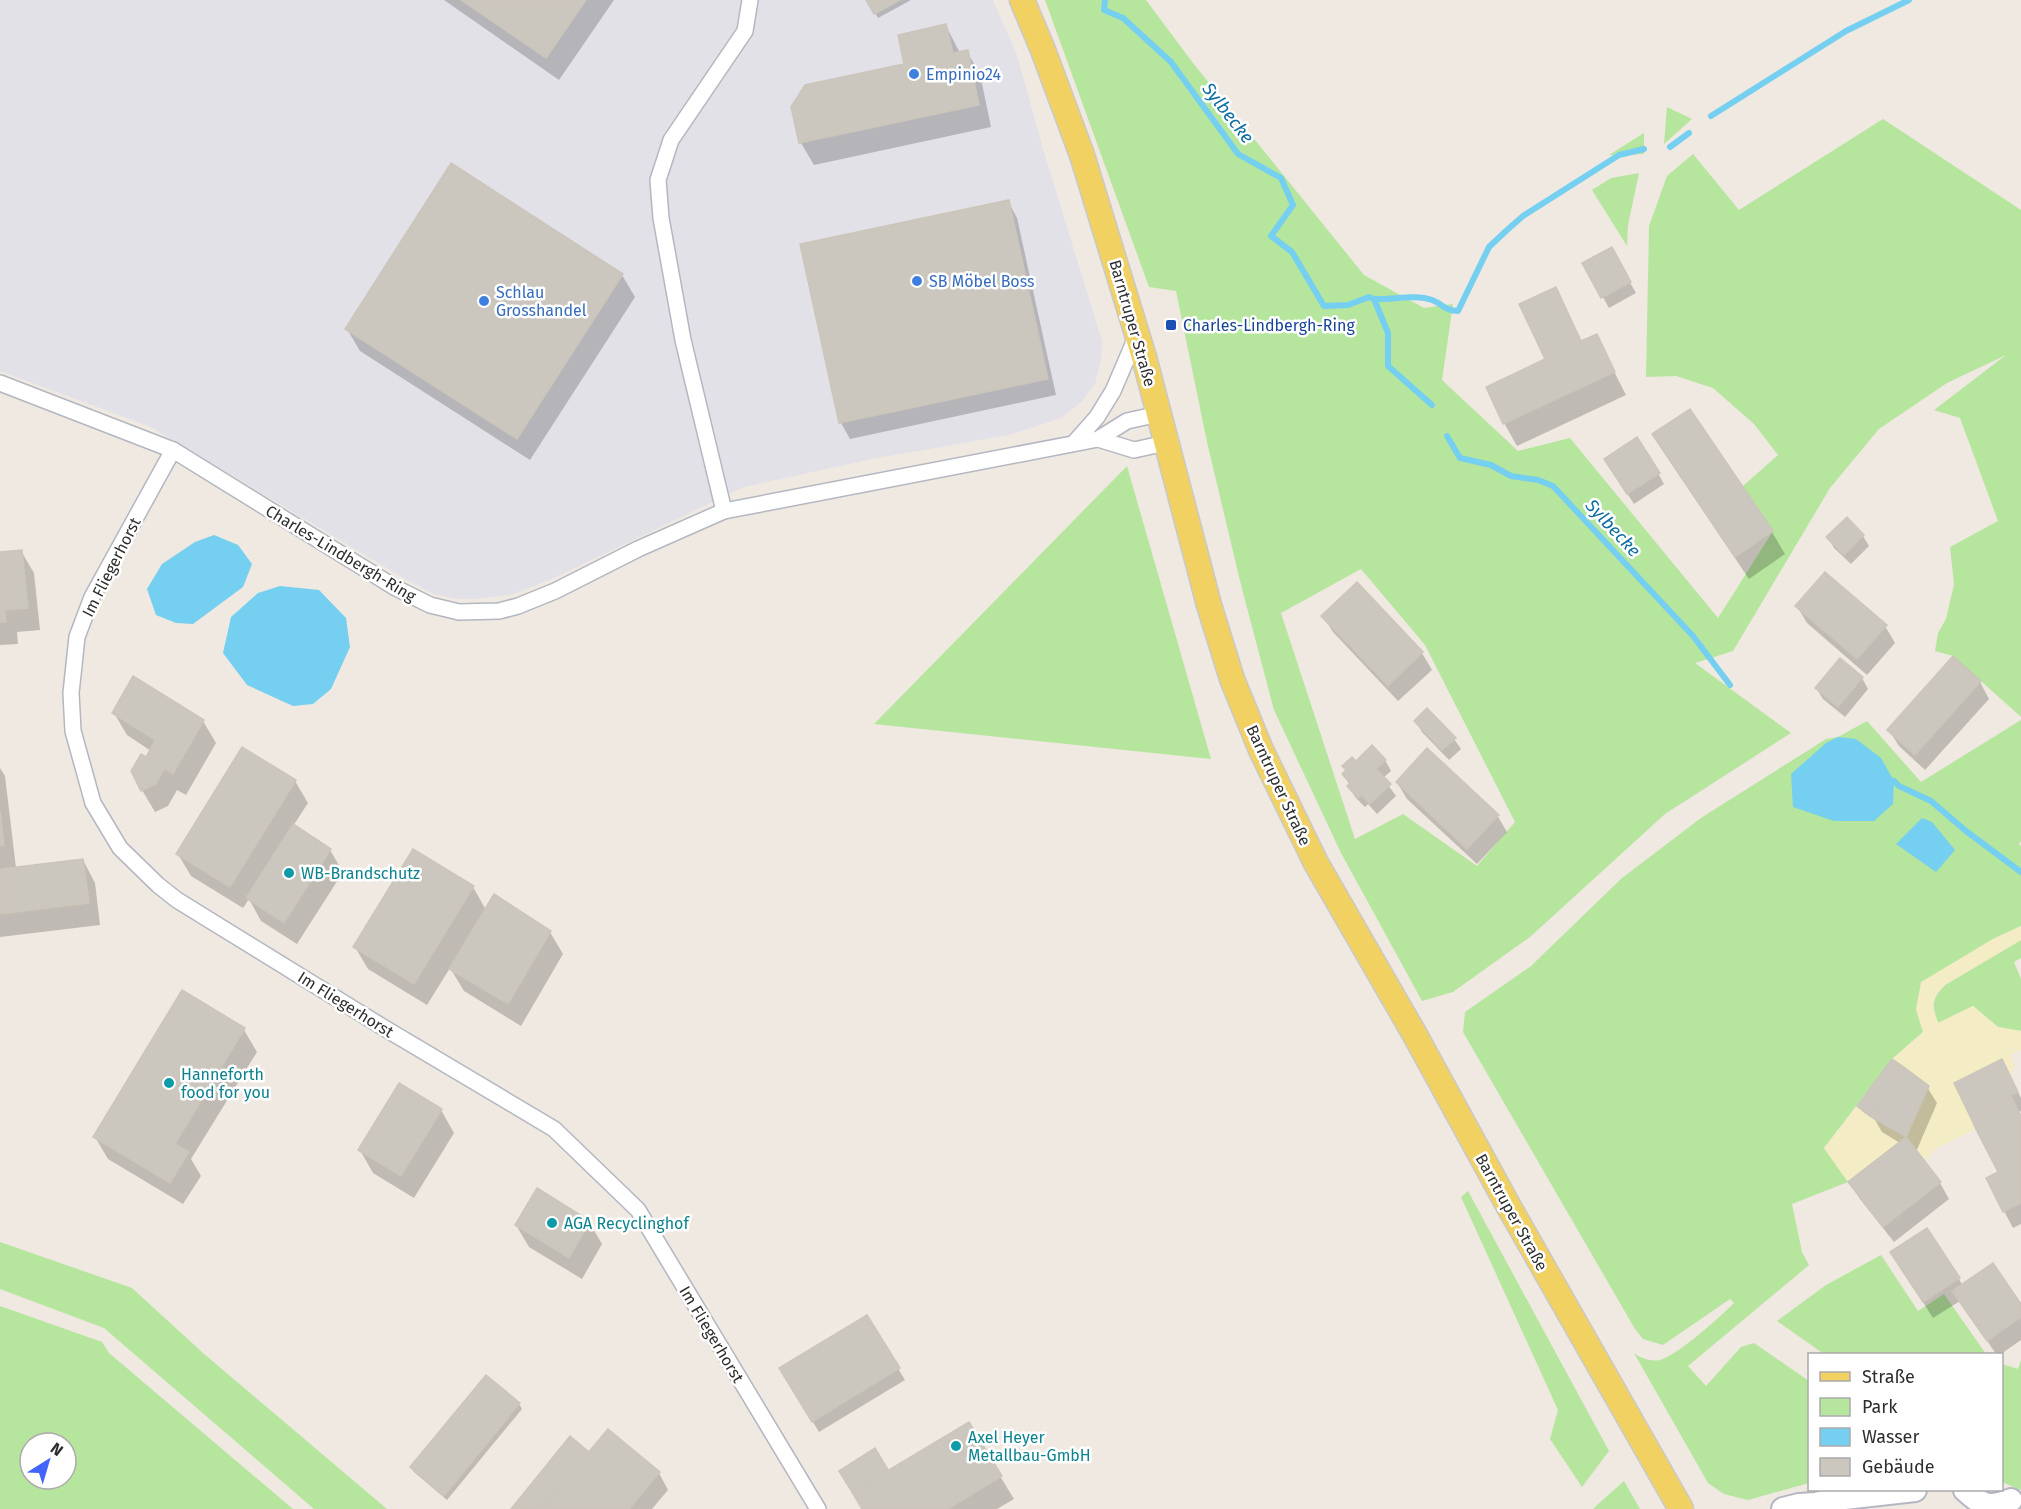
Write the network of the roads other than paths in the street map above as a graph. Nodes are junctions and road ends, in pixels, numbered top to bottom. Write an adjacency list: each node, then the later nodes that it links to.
1 (750, 0): 10 (street)
2 (1022, 0): 3 (main road, Barntruper Straße)
3 (1137, 335): 5 (main road, Barntruper Straße); 7 (street)
4 (0, 383): 9 (street, Charles-Lindbergh-Ring)
5 (1159, 414): 6 (street, Charles-Lindbergh-Ring); 8 (main road, Barntruper Straße)
6 (1098, 439): 7 (street, Charles-Lindbergh-Ring); 8 (street, Charles-Lindbergh-Ring)
7 (1076, 442): 10 (street, Charles-Lindbergh-Ring)
8 (1166, 443): 14 (main road, Barntruper Straße)
9 (173, 450): 10 (street, Charles-Lindbergh-Ring); 16 (street, Im Fliegerhorst)
10 (724, 511)
11 (1906, 1491): 15 (main road)
12 (1968, 1491): 13 (main road)
13 (2010, 1498)
14 (1677, 1502): 17 (main road)
15 (1814, 1507): 18 (main road)
16 (818, 1509)
17 (1692, 1509)
18 (1783, 1509)

